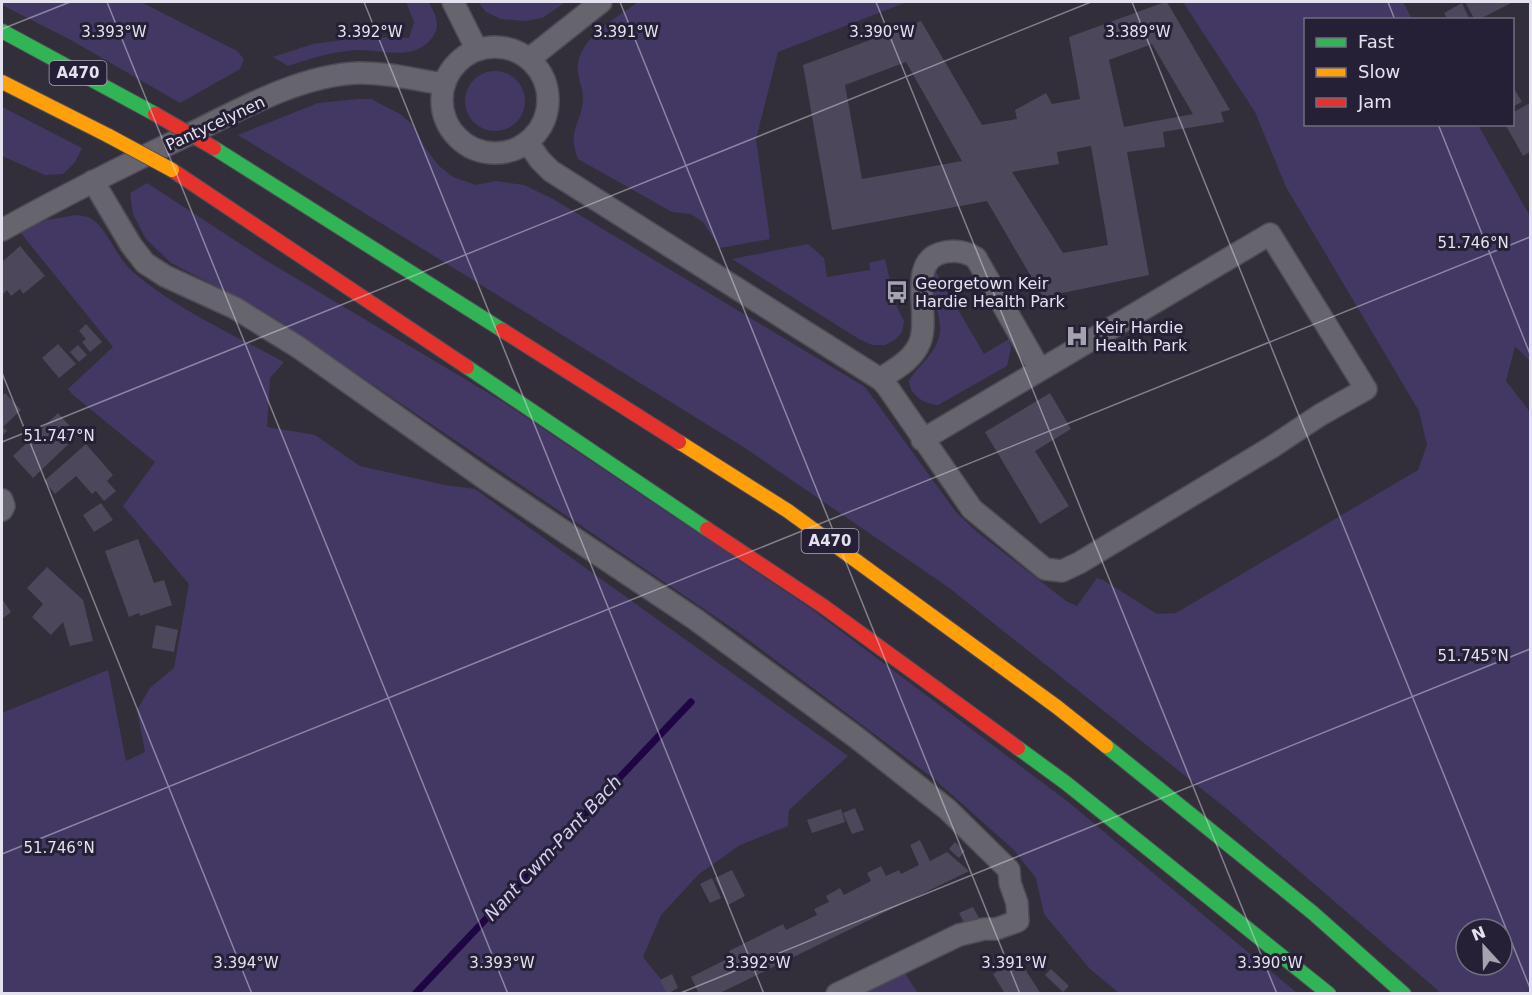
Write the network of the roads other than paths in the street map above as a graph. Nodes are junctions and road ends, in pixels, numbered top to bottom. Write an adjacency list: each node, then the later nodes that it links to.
1 (453, 2): 4 (street)
2 (601, 2): 5 (street)
3 (2, 31): 18 (highway, A470, bridge)
4 (477, 50): 5 (street); 7 (street)
5 (529, 59): 8 (street)
6 (2, 82): 17 (highway, A470, bridge)
7 (444, 84): 8 (street); 9 (street, Pantycelynen)
8 (528, 143): 12 (street)
9 (93, 181): 10 (street, Pantycelynen); 16 (street)
10 (2, 230)
11 (1040, 370): 12 (street); 13 (street); 13 (street)
12 (880, 379): 13 (street)
13 (922, 440)
14 (2, 500): 15 (street)
15 (2, 510)
16 (837, 993)
17 (1329, 993)
18 (1404, 993)

